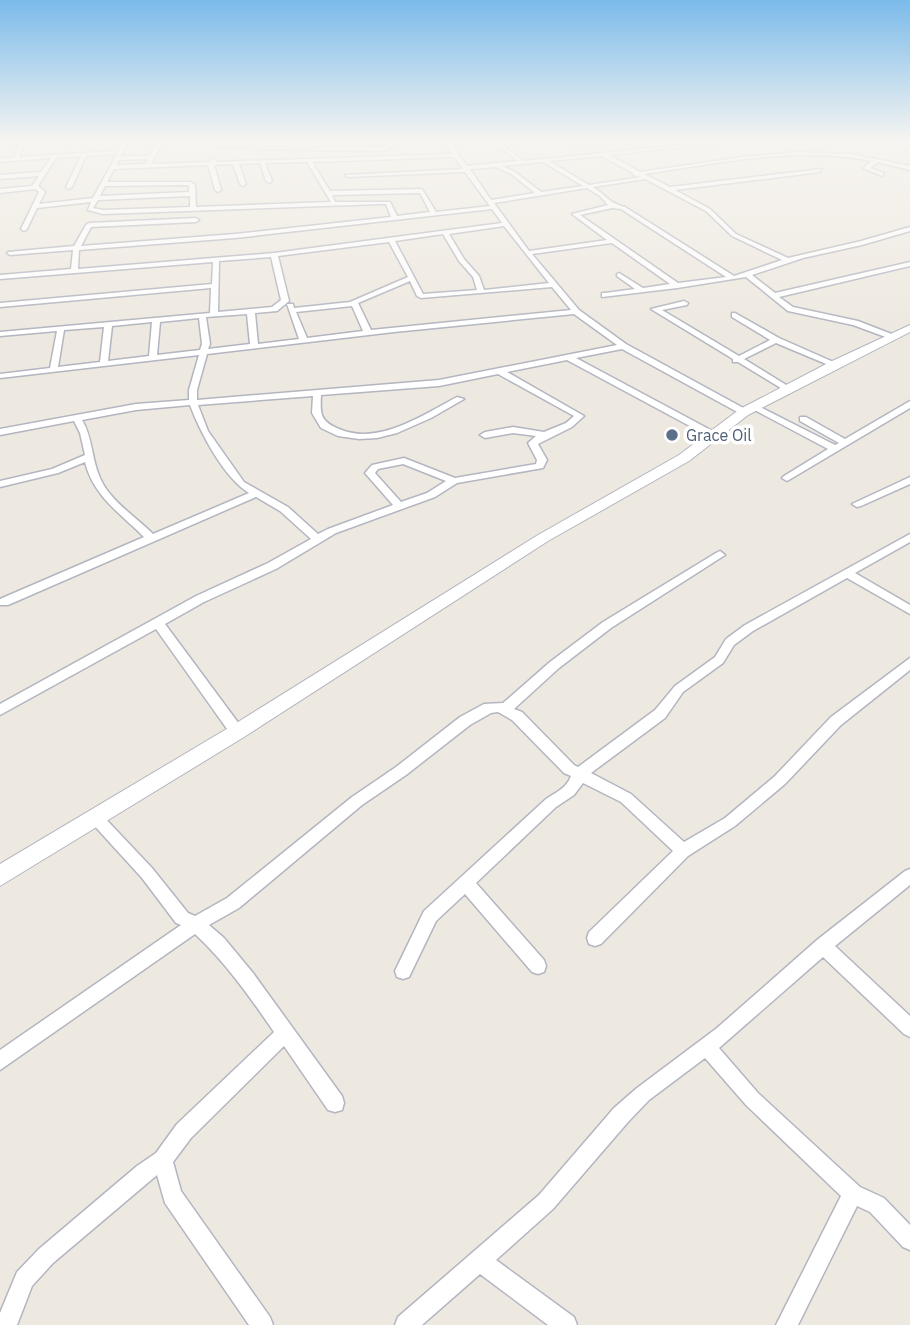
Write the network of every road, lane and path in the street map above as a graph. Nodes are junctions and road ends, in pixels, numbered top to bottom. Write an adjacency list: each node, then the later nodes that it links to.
1 (45, 205): 10 (street)
2 (91, 205): 12 (street)
3 (193, 205): 12 (street)
4 (292, 205): 12 (street)
5 (390, 205): 14 (street)
6 (429, 205): 13 (street)
7 (486, 205): 13 (street)
8 (493, 205): 16 (street)
9 (699, 205): 30 (street)
10 (35, 206): 17 (street)
11 (612, 206): 23 (street); 37 (street)
12 (193, 209)
13 (433, 212): 14 (street)
14 (398, 215): 20 (street); 21 (street)
15 (196, 220): 24 (street)
16 (507, 224): 19 (street); 26 (street)
17 (24, 229)
18 (910, 229): 30 (street)
19 (445, 232): 20 (street); 42 (street)
20 (417, 235): 22 (street)
21 (235, 236): 24 (street); 28 (street)
22 (391, 239): 27 (street); 36 (street)
23 (613, 242): 26 (street); 40 (street)
24 (76, 248): 25 (street); 32 (street)
25 (10, 253)
26 (527, 253): 38 (street)
27 (274, 255): 28 (street); 45 (street)
28 (239, 258): 29 (street)
29 (216, 260): 32 (street); 39 (street)
30 (787, 260): 34 (street)
31 (910, 264): 44 (street)
32 (75, 271): 35 (street)
33 (619, 275): 41 (street)
34 (747, 275): 37 (street); 44 (street)
35 (0, 277)
36 (411, 278): 42 (street); 47 (street)
37 (733, 278): 40 (street)
38 (552, 285): 42 (street); 51 (street)
39 (214, 286): 48 (street); 52 (street)
40 (677, 286): 41 (street)
41 (641, 290): 43 (street)
42 (481, 292)
43 (605, 295)
44 (773, 296): 61 (street)
45 (285, 301): 49 (street); 50 (street)
46 (684, 303): 69 (street)
47 (353, 304): 49 (street); 59 (street)
48 (0, 305)
49 (294, 310): 63 (street)
50 (251, 312): 52 (street); 65 (street)
51 (576, 312): 59 (street); 64 (street)
52 (214, 314): 53 (street)
53 (202, 315): 55 (street); 66 (street)
54 (735, 315): 62 (street)
55 (156, 319): 56 (street); 68 (street)
56 (108, 324): 57 (street); 70 (street)
57 (61, 328): 60 (street); 72 (street)
58 (910, 328): 61 (main road)
59 (368, 333): 63 (street)
60 (0, 334)
61 (891, 338): 71 (main road)
62 (776, 340): 69 (street); 71 (street)
63 (304, 341): 65 (street)
64 (623, 346): 67 (street); 80 (street)
65 (254, 347): 66 (street)
66 (205, 353): 68 (street); 78 (street)
67 (570, 358): 73 (street); 86 (street)
68 (153, 359): 70 (street)
69 (736, 360): 75 (street)
70 (104, 364): 72 (street)
71 (834, 364): 75 (main road)
72 (53, 371): 74 (street)
73 (501, 372): 76 (street); 84 (street)
74 (0, 376)
75 (787, 388): 80 (main road)
76 (317, 394): 77 (street); 78 (street)
77 (460, 399)
78 (193, 402): 81 (street); 94 (street)
79 (910, 404): 87 (street)
80 (748, 410): 86 (main road); 88 (street)
81 (76, 417): 83 (street); 89 (street)
82 (803, 419): 87 (street)
83 (0, 432)
84 (542, 434): 85 (street); 92 (street)
85 (485, 435)
86 (715, 436): 108 (main road)
87 (844, 442): 88 (street)
88 (835, 449): 90 (street)
89 (89, 457): 93 (street); 98 (street)
90 (787, 478)
91 (910, 480): 95 (street)
92 (454, 481): 96 (street); 96 (street)
93 (0, 484)
94 (256, 493): 98 (street); 99 (street)
95 (857, 504)
96 (399, 506): 99 (street)
97 (910, 537): 101 (street)
98 (151, 538): 102 (street)
99 (316, 538): 104 (street)
100 (720, 555): 106 (street)
101 (847, 573): 103 (street); 109 (street)
102 (4, 602)
103 (910, 610)
104 (159, 624): 107 (street); 108 (street)
105 (910, 663): 111 (street)
106 (505, 709): 109 (street); 115 (street)
107 (0, 710)
108 (237, 732): 110 (main road)
109 (578, 775): 111 (street); 114 (street)
110 (96, 818): 112 (main road); 115 (street)
111 (683, 851): 116 (street)
112 (0, 876)
113 (910, 876): 117 (street)
114 (467, 885): 118 (street); 119 (street)
115 (196, 924): 121 (street); 123 (street)
116 (595, 939)
117 (823, 946): 120 (street); 122 (street)
118 (538, 966)
119 (403, 971)
120 (910, 1028)
121 (285, 1033): 124 (street); 125 (street)
122 (707, 1047): 126 (street); 128 (street)
123 (0, 1061)
124 (335, 1103)
125 (163, 1160): 129 (street); 130 (street)
126 (853, 1194): 127 (street); 133 (street)
127 (910, 1240)
128 (480, 1261): 131 (street); 132 (street)
129 (6, 1325)
130 (262, 1325)
131 (406, 1325)
132 (566, 1325)
133 (787, 1325)

